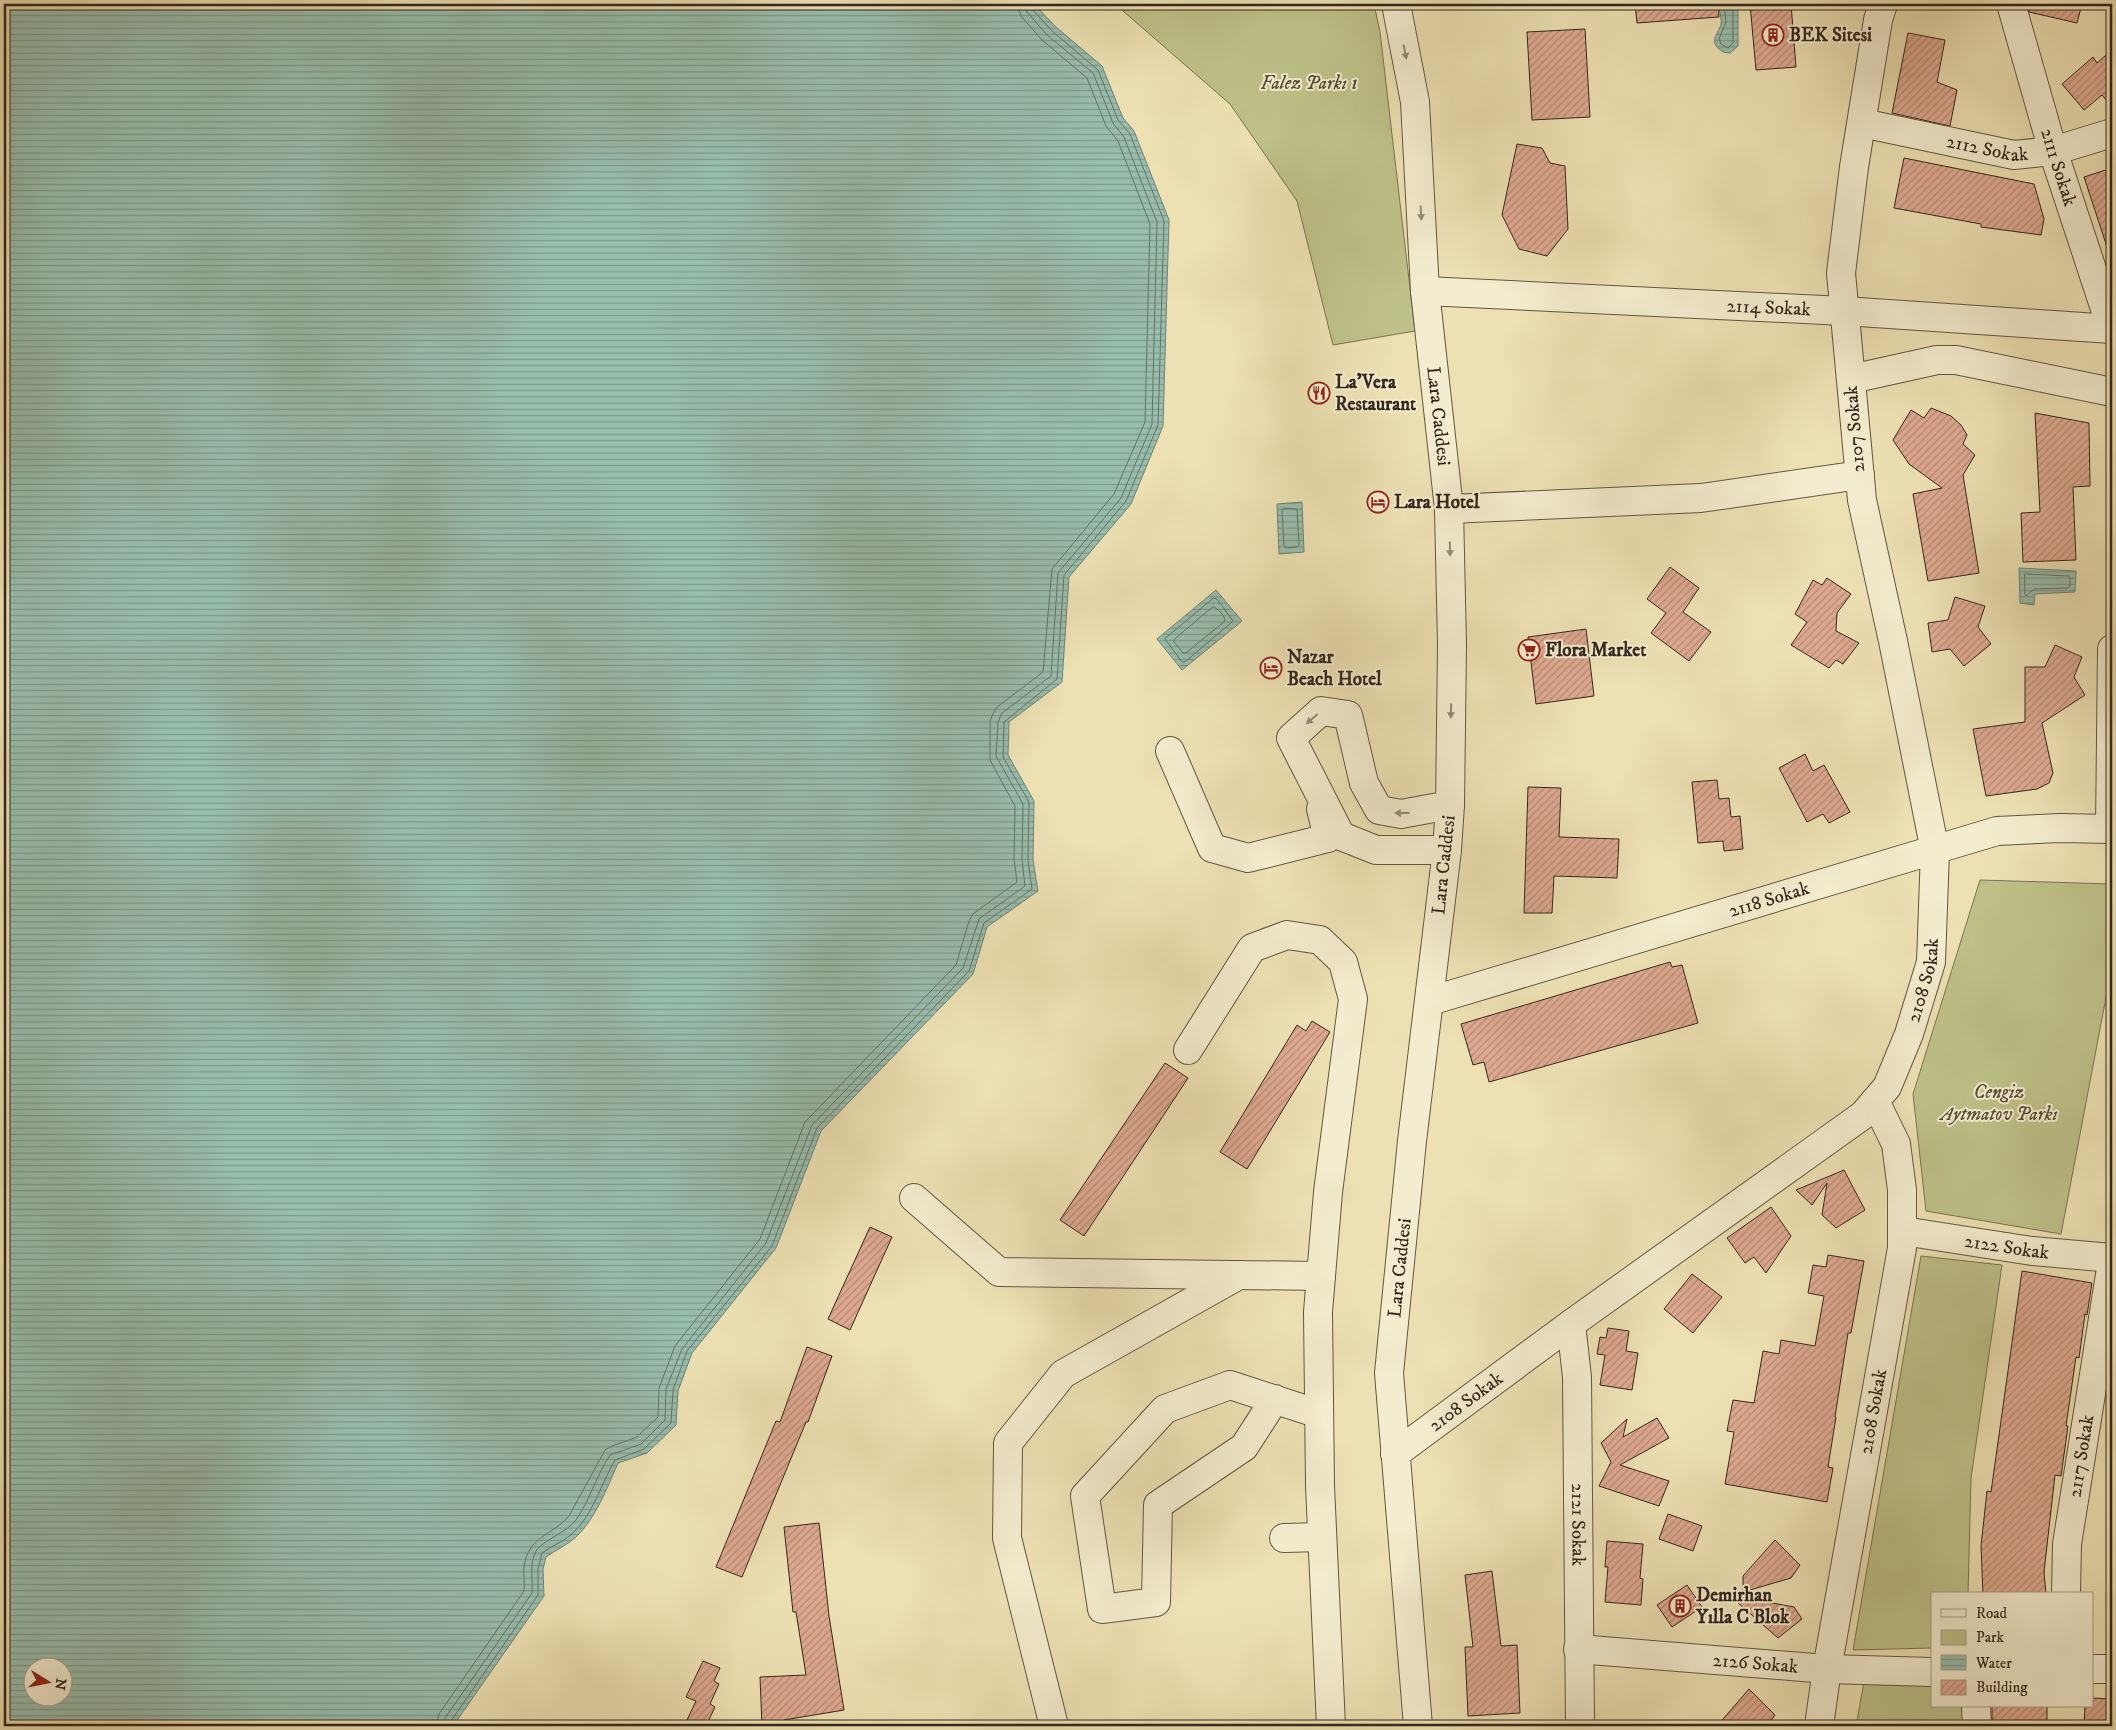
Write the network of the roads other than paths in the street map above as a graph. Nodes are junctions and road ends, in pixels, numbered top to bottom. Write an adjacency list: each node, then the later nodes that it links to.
1 (1396, 4): 7 (street, Lara Caddesi, one-way to 7)
2 (1883, 4): 4 (street, 2107 Sokak)
3 (2011, 4): 6 (street, 2111 Sokak)
4 (1862, 123): 6 (street, 2112 Sokak); 8 (street, 2107 Sokak)
5 (2112, 133): 6 (street, 2112 Sokak)
6 (2054, 151): 9 (street, 2111 Sokak)
7 (1425, 291): 8 (street, 2114 Sokak); 13 (street, Lara Caddesi)
8 (1844, 311): 9 (street, 2114 Sokak); 10 (street, 2107 Sokak)
9 (2112, 329)
10 (1850, 379): 11 (street); 12 (street, 2107 Sokak)
11 (2112, 392)
12 (1860, 475): 13 (street); 20 (street, 2107 Sokak)
13 (1450, 509): 17 (street, Lara Caddesi, one-way to 17)
14 (2112, 649): 18 (street)
15 (1170, 751): 16 (street)
16 (1315, 788): 17 (street, one-way to 16); 19 (street)
17 (1450, 805): 19 (street, Lara Caddesi)
18 (2111, 829): 20 (street, 2118 Sokak)
19 (1446, 850): 21 (street, Lara Caddesi)
20 (1935, 851): 21 (street, 2118 Sokak); 23 (street, 2108 Sokak)
21 (1430, 1001): 32 (street, Lara Caddesi)
22 (1188, 1050): 28 (street)
23 (1875, 1101): 25 (street, 2108 Sokak); 29 (street, 2108 Sokak)
24 (914, 1198): 27 (street)
25 (1903, 1230): 26 (street, 2122 Sokak); 37 (street, 2108 Sokak)
26 (2112, 1260): 35 (street, 2117 Sokak)
27 (1239, 1275): 28 (street); 42 (street)
28 (1321, 1276): 31 (street)
29 (1571, 1324): 32 (street, 2108 Sokak); 36 (street, 2121 Sokak)
30 (1275, 1400): 30 (street); 31 (street)
31 (1319, 1414): 33 (street)
32 (1395, 1454): 44 (street, Lara Caddesi)
33 (1322, 1537): 34 (street); 43 (street)
34 (1284, 1538)
35 (2066, 1592)
36 (1578, 1649): 37 (street, 2126 Sokak); 45 (street, 2121 Sokak)
37 (1827, 1669): 40 (street, 2126 Sokak); 46 (street, 2108 Sokak)
38 (2094, 1669): 39 (street)
39 (2112, 1669)
40 (1931, 1672)
41 (1976, 1708): 47 (street)
42 (1054, 1726)
43 (1331, 1726)
44 (1418, 1726)
45 (1580, 1726)
46 (1819, 1726)
47 (1977, 1726)

